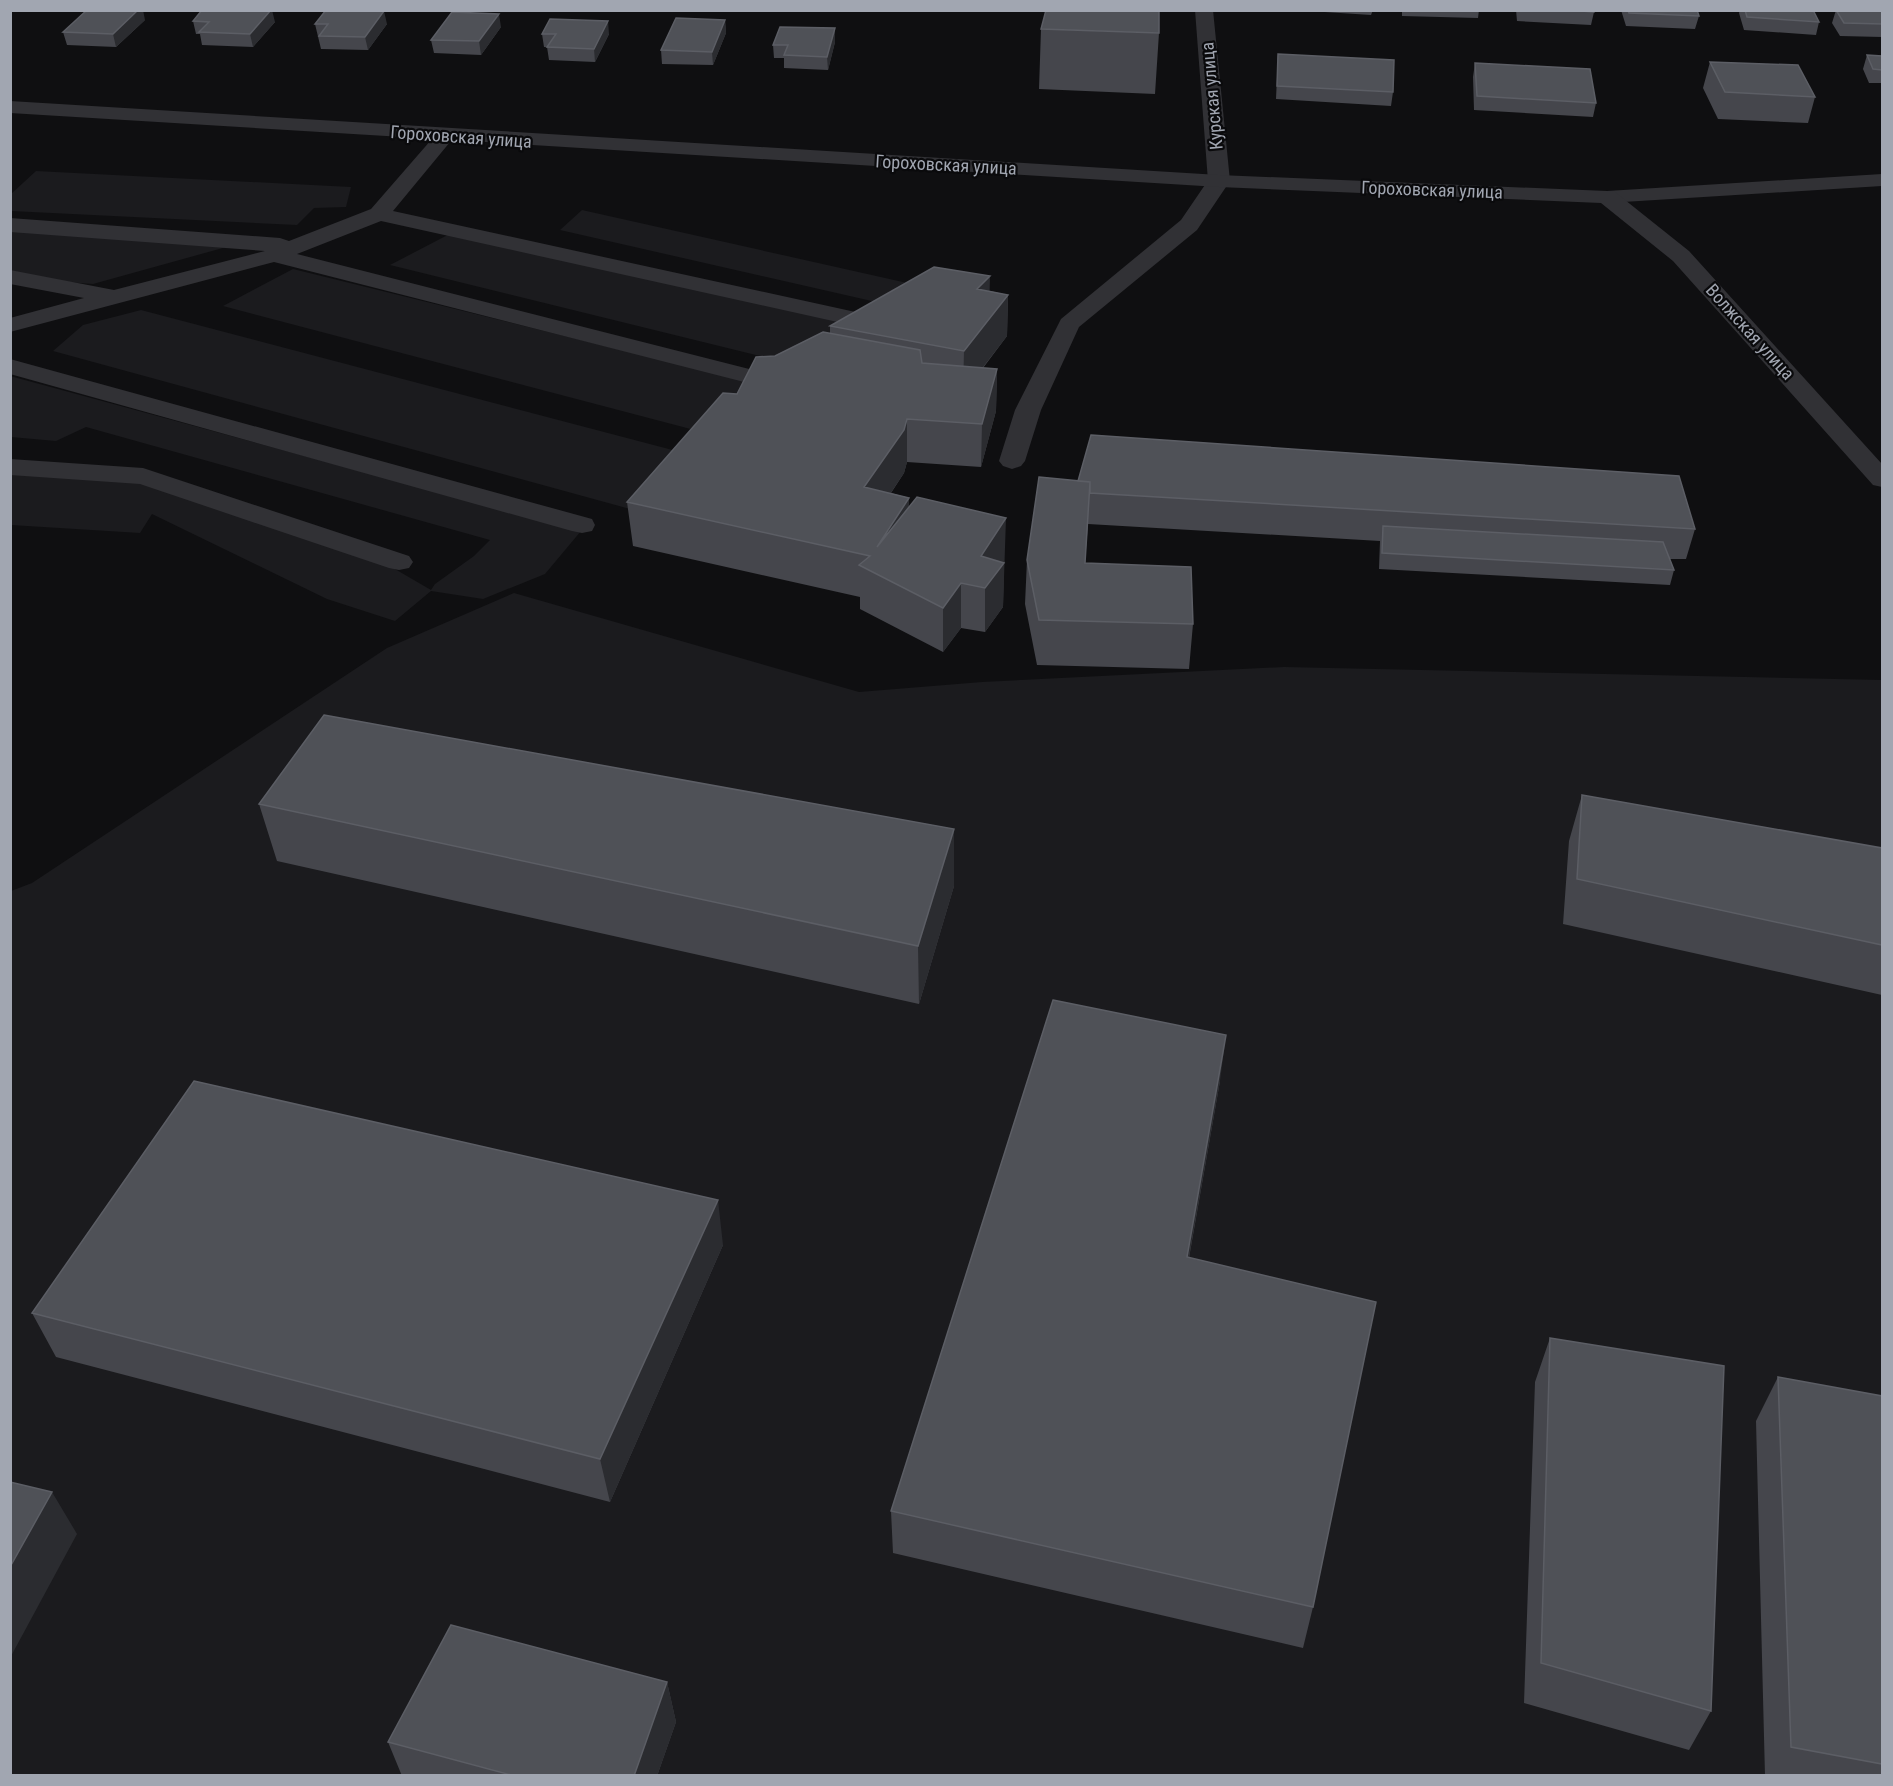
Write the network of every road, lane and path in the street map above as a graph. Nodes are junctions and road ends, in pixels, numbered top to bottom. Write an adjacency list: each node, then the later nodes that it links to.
1 (1204, 10): 5 (street, Курская улица)
2 (10, 107): 3 (street, Гороховская улица)
3 (445, 136): 5 (street, Гороховская улица); 7 (street)
4 (1882, 180): 6 (street, Гороховская улица)
5 (1219, 182): 6 (street, Гороховская улица); 19 (street)
6 (1607, 197): 21 (street, Волжская улица)
7 (379, 214): 9 (street); 15 (street)
8 (10, 225): 9 (street)
9 (297, 246): 10 (street)
10 (274, 255): 12 (street); 18 (street)
11 (10, 277): 12 (street)
12 (116, 297): 14 (street)
13 (10, 303): 14 (street)
14 (71, 309): 16 (street)
15 (860, 320)
16 (10, 325)
17 (10, 366): 22 (street)
18 (752, 377)
19 (1012, 461)
20 (10, 467): 23 (street)
21 (1882, 479)
22 (582, 525)
23 (399, 562)

